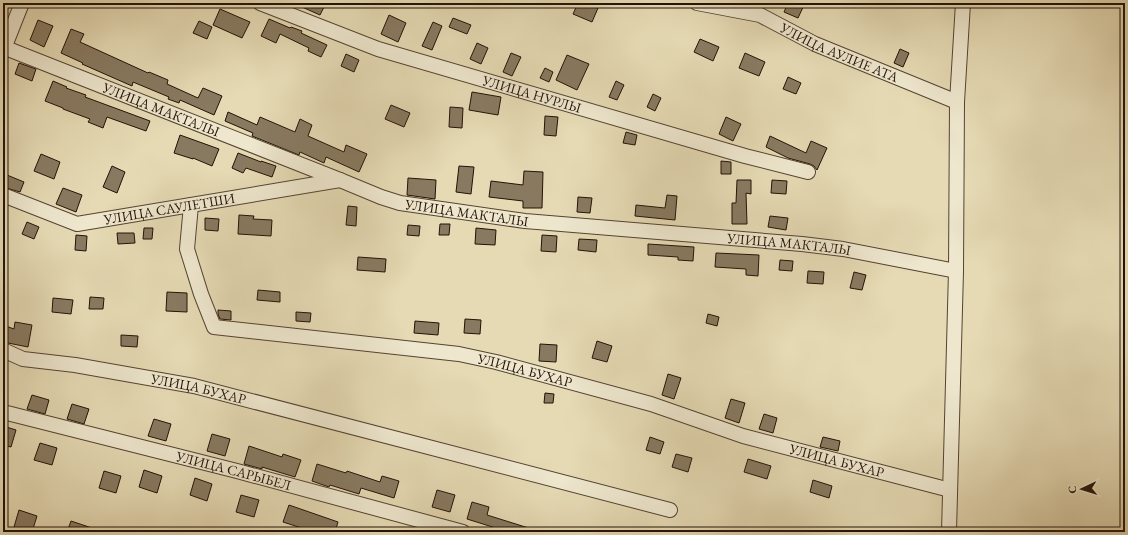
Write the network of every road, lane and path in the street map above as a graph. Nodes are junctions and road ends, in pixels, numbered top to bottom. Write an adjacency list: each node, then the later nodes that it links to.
1 (22, 3): 5 (street)
2 (260, 3): 7 (street, УЛИЦА НУРЛЫ)
3 (697, 3): 6 (street, УЛИЦА АУЛИЕ АТА)
4 (963, 3): 6 (street)
5 (3, 49): 8 (street, УЛИЦА МАКТАЛЫ)
6 (957, 102): 11 (street)
7 (808, 172)
8 (340, 180): 10 (street, УЛИЦА САУЛЕТШИ); 11 (street, УЛИЦА МАКТАЛЫ)
9 (3, 195): 10 (street, УЛИЦА САУЛЕТШИ)
10 (191, 205): 14 (street, УЛИЦА БУХАР)
11 (956, 271): 14 (street)
12 (3, 350): 15 (street, УЛИЦА БУХАР)
13 (3, 412): 16 (street, УЛИЦА САРЫБЕЛ)
14 (950, 490): 17 (street)
15 (670, 510)
16 (457, 531)
17 (949, 532)

